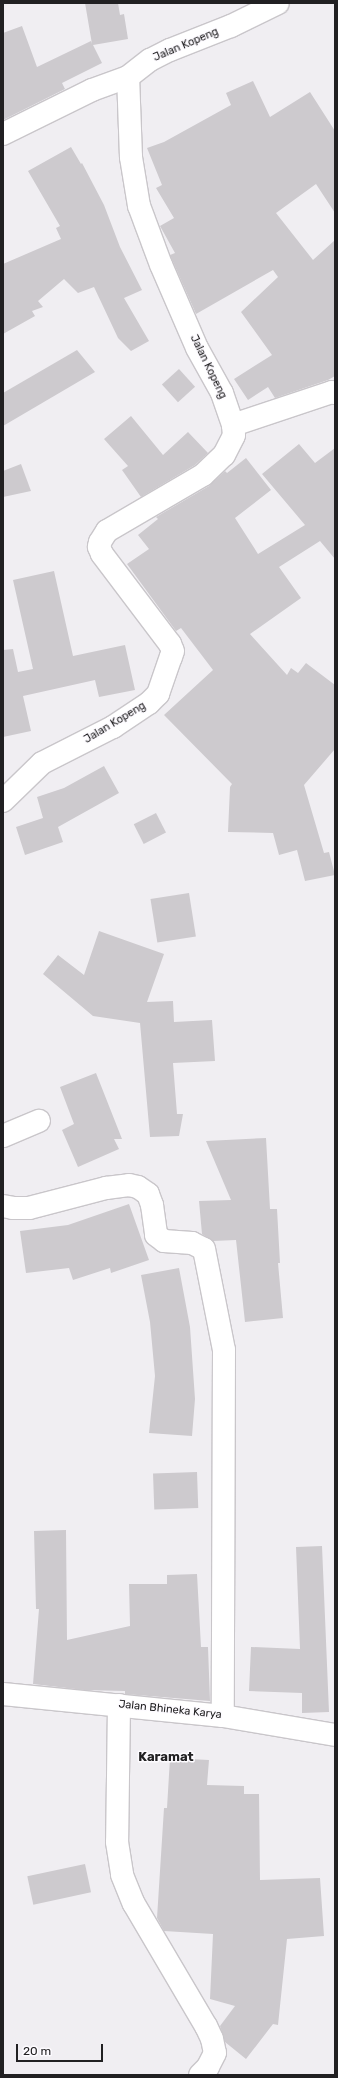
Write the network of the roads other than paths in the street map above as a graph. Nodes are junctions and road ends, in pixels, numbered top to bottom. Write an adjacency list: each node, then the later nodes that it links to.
1 (278, 3): 2 (street, Jalan Kopeng)
2 (128, 77): 3 (street); 5 (street, Jalan Kopeng)
3 (3, 134)
4 (335, 393): 5 (street)
5 (233, 425): 6 (street, Jalan Kopeng)
6 (3, 801)
7 (39, 1121): 8 (street)
8 (3, 1136)
9 (3, 1206): 12 (street)
10 (3, 1694): 11 (street, Jalan Bhineka Karya)
11 (119, 1705): 12 (street, Jalan Bhineka Karya); 14 (street)
12 (223, 1716): 13 (street, Jalan Bhineka Karya)
13 (335, 1735)
14 (200, 2075)

